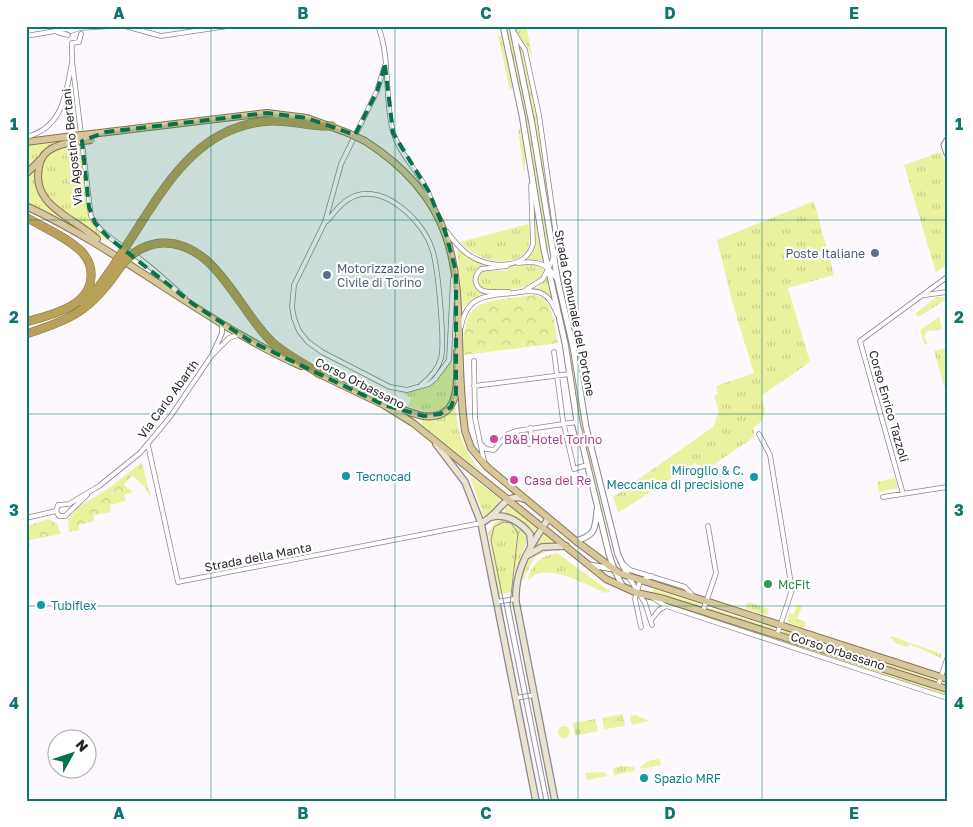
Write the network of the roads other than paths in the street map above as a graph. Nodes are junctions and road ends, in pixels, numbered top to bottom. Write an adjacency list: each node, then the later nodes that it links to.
1 (111, 26): 6 (street)
2 (125, 26): 3 (street)
3 (228, 26)
4 (378, 26): 13 (street)
5 (503, 26): 22 (street, Strada Comunale del Portone)
6 (94, 28): 8 (street); 9 (street)
7 (512, 29): 29 (street, Strada Comunale del Portone); 30 (street, Strada Comunale del Portone)
8 (72, 32): 9 (street); 10 (street); 11 (street)
9 (81, 34): 11 (street)
10 (26, 36)
11 (72, 43): 12 (street)
12 (72, 60): 15 (street); 43 (street, Via Agostino Bertani)
13 (385, 65): 24 (street); 26 (street)
14 (332, 126): 16 (main road, Corso Orbassano, bridge); 24 (main road, Corso Orbassano, bridge); 34 (highway, bridge)
15 (26, 137)
16 (73, 139): 18 (main road, Corso Orbassano); 20 (main road)
17 (946, 140): 19 (street)
18 (26, 142)
19 (947, 154)
20 (41, 159): 21 (main road); 28 (main road)
21 (26, 174)
22 (531, 175): 32 (street); 35 (street, Strada Comunale del Portone)
23 (26, 206): 28 (main road)
24 (433, 206): 27 (main road, Corso Orbassano)
25 (26, 217): 44 (highway)
26 (326, 222): 57 (street); 57 (street)
27 (446, 231): 31 (main road, Corso Orbassano); 33 (street, Corso Orbassano)
28 (107, 249): 43 (main road, Corso Orbassano)
29 (558, 249): 30 (street, Corso Orbassano)
30 (554, 257): 35 (street, Corso Orbassano); 37 (street, Strada Comunale del Portone)
31 (454, 259): 42 (main road, Corso Orbassano); 57 (street)
32 (518, 263): 33 (street, Corso Orbassano); 35 (street, Corso Orbassano)
33 (510, 265): 40 (street, Corso Orbassano)
34 (116, 267): 47 (highway); 49 (highway); 54 (highway, bridge)
35 (548, 268): 37 (street); 38 (street, Corso Orbassano); 46 (street, Strada Comunale del Portone)
36 (947, 277): 41 (street, Corso Enrico Tazzoli)
37 (558, 282): 90 (street, Strada Comunale del Portone)
38 (524, 291): 40 (street, Corso Orbassano); 46 (street, Corso Orbassano)
39 (947, 292): 41 (street, Corso Enrico Tazzoli)
40 (513, 293): 48 (street, Corso Orbassano)
41 (923, 296): 72 (street, Corso Enrico Tazzoli)
42 (457, 302): 48 (main road, Corso Orbassano); 59 (main road)
43 (193, 304): 45 (main road, Corso Orbassano)
44 (26, 322)
45 (221, 322): 50 (main road, Corso Orbassano); 52 (street, Via Carlo Abarth)
46 (561, 324): 55 (street, Strada Comunale del Portone)
47 (26, 326)
48 (460, 331): 69 (main road, Corso Orbassano)
49 (26, 334)
50 (240, 334): 52 (street, Via Carlo Abarth); 54 (main road, Corso Orbassano)
51 (554, 352): 56 (street)
52 (212, 355): 67 (street, Via Carlo Abarth)
53 (474, 361): 58 (street)
54 (320, 374): 59 (main road, Corso Orbassano)
55 (570, 374): 56 (street, Strada Comunale del Portone); 60 (street, Strada Comunale del Portone)
56 (557, 375): 58 (street, Strada Comunale del Portone); 61 (street)
57 (419, 386)
58 (474, 386): 66 (street)
59 (384, 405): 65 (main road, Corso Orbassano)
60 (577, 422): 61 (street); 68 (street, Strada Comunale del Portone)
61 (564, 424): 62 (street); 68 (street)
62 (530, 428): 63 (street); 63 (street)
63 (516, 431): 66 (street)
64 (758, 434): 106 (street, Corso Orbassano)
65 (430, 436): 75 (main road, Corso Orbassano); 83 (main road)
66 (480, 443): 69 (street)
67 (148, 445): 71 (street, Via Carlo Abarth); 83 (street, Strada della Manta)
68 (587, 465): 77 (street, Strada Comunale del Portone)
69 (487, 468): 74 (main road, Corso Orbassano)
70 (947, 487): 72 (street)
71 (92, 490): 76 (street, Via Carlo Abarth); 78 (street, Via Carlo Abarth)
72 (904, 494): 73 (street)
73 (883, 497)
74 (524, 499): 75 (main road); 82 (main road, Corso Orbassano)
75 (508, 500): 80 (main road); 85 (main road, Corso Orbassano)
76 (67, 504): 78 (street); 79 (street, Via Carlo Abarth)
77 (597, 505): 86 (street); 92 (street, Strada Comunale del Portone)
78 (70, 510): 79 (street, Via Carlo Abarth)
79 (56, 511): 81 (street, Via Carlo Abarth)
80 (492, 517): 83 (main road); 87 (main road)
81 (26, 518)
82 (548, 519): 85 (main road); 86 (main road, Corso Orbassano)
83 (481, 523): 101 (main road)
84 (708, 526): 102 (street)
85 (543, 528): 87 (main road); 88 (main road, Corso Orbassano)
86 (576, 541): 92 (main road, Corso Orbassano)
87 (531, 546): 89 (main road)
88 (566, 546): 89 (main road); 91 (main road, Corso Orbassano)
89 (524, 557): 99 (main road)
90 (619, 558): 92 (street); 93 (street, Strada Comunale del Portone); 94 (street, Corso Orbassano)
91 (588, 564): 92 (street); 96 (main road, Corso Orbassano)
92 (614, 569): 93 (main road, Corso Orbassano); 96 (street, Strada Comunale del Portone)
93 (628, 576): 95 (main road, Corso Orbassano); 97 (street, Strada Comunale del Portone)
94 (654, 576): 95 (street); 100 (street, Corso Orbassano)
95 (640, 580): 97 (street); 100 (main road, Corso Orbassano)
96 (624, 587): 97 (main road, Corso Orbassano)
97 (637, 592): 98 (main road, Corso Orbassano); 103 (street, Strada Comunale del Portone); 107 (street, Strada Comunale del Portone)
98 (651, 597): 103 (street, Corso Orbassano); 104 (main road, Corso Orbassano)
99 (516, 599): 101 (street); 113 (main road)
100 (696, 599): 102 (main road, Corso Orbassano)
101 (496, 602): 114 (main road)
102 (706, 602): 104 (street); 106 (main road, Corso Orbassano)
103 (666, 606): 105 (street, Corso Orbassano)
104 (703, 611): 105 (main road, Corso Orbassano)
105 (720, 620): 108 (main road, Corso Orbassano); 115 (street, Corso Orbassano)
106 (780, 626): 108 (street, Corso Orbassano); 110 (main road, Corso Orbassano)
107 (640, 627)
108 (777, 635): 111 (main road, Corso Orbassano)
109 (947, 659): 110 (street)
110 (944, 678): 111 (street)
111 (938, 686): 112 (main road, Corso Orbassano)
112 (947, 689)
113 (534, 695): 114 (street); 117 (main road)
114 (516, 698): 116 (main road)
115 (947, 698)
116 (536, 801)
117 (555, 801)

